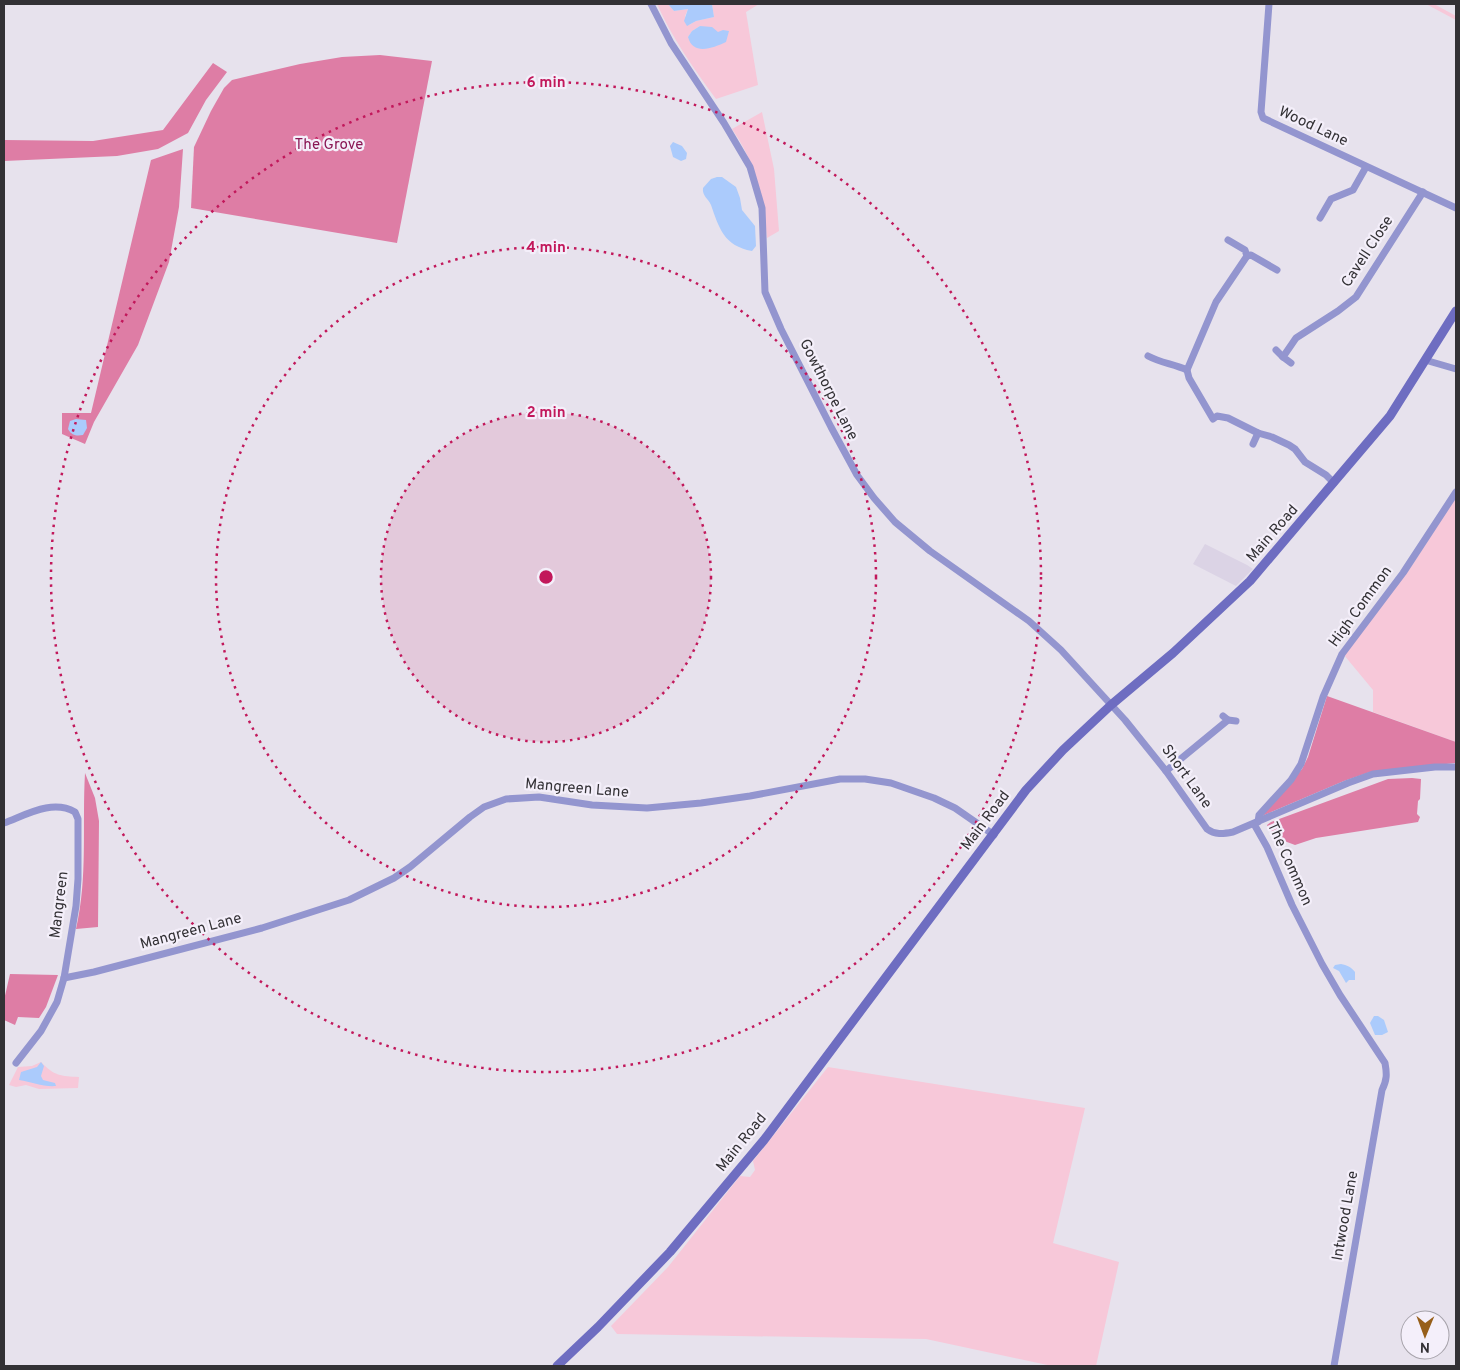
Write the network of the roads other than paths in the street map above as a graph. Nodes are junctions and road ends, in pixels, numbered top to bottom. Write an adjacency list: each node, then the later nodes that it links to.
1 (652, 4): 22 (street, Gowthorpe Lane)
2 (1269, 4): 3 (street, Wood Lane)
3 (1366, 166): 4 (street, Wood Lane); 6 (street)
4 (1423, 192): 5 (street, Wood Lane); 13 (street, Cavell Close)
5 (1456, 208)
6 (1320, 218)
7 (1228, 240): 8 (street)
8 (1247, 256): 9 (street); 17 (street)
9 (1277, 270)
10 (1456, 310): 14 (main road, Main Road)
11 (1276, 350): 13 (street)
12 (1148, 356): 17 (street)
13 (1283, 357): 15 (street)
14 (1425, 360): 16 (street); 20 (main road, Main Road)
15 (1291, 363)
16 (1456, 369)
17 (1187, 370): 18 (street)
18 (1258, 434): 19 (street); 20 (street)
19 (1253, 444)
20 (1334, 483): 22 (main road, Main Road)
21 (1456, 492): 27 (street, High Common)
22 (1111, 705): 25 (street, Short Lane); 28 (main road, Main Road)
23 (1229, 719): 25 (street)
24 (1456, 767): 27 (street, The Common)
25 (1166, 771): 27 (street, Short Lane)
26 (4, 823): 29 (street, Mangreen)
27 (1256, 823): 31 (street, The Common)
28 (994, 834): 29 (street, Mangreen Lane); 32 (main road, Main Road)
29 (64, 978): 30 (street, Mangreen)
30 (16, 1063)
31 (1387, 1071): 33 (street, Intwood Lane)
32 (557, 1366)
33 (1334, 1366)

